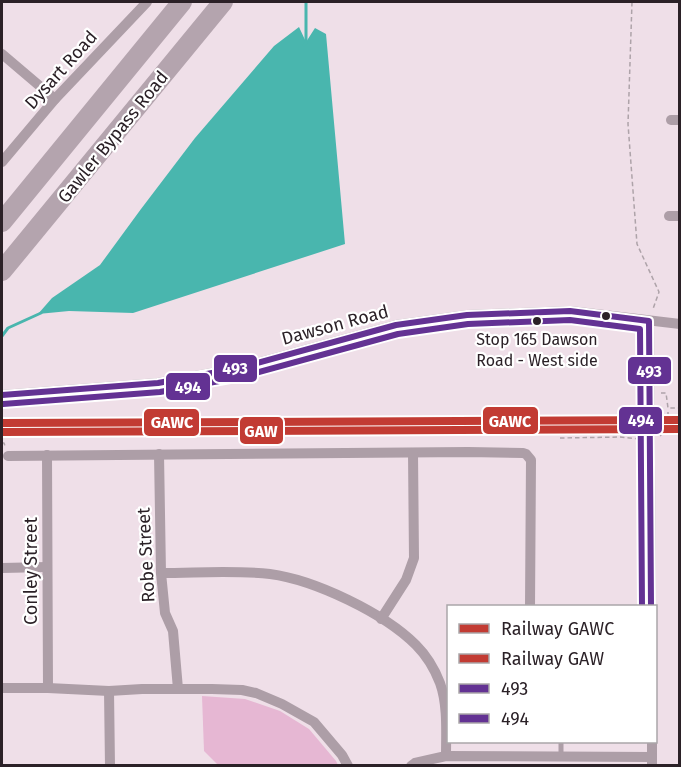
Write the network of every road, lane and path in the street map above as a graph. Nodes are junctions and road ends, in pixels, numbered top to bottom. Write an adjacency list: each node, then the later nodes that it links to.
1 (147, 2): 6 (street, Dysart Road)
2 (183, 2): 8 (highway, Gawler Bypass Road)
3 (224, 2): 9 (highway, Gawler Bypass Road)
4 (632, 2): 10 (path)
5 (2, 54): 6 (street)
6 (56, 99): 7 (street, Dysart Road)
7 (2, 162)
8 (2, 222)
9 (2, 272)
10 (649, 321): 11 (street, Dawson Road); 12 (street); 13 (street, Dawson Road)
11 (680, 324)
12 (653, 386): 14 (path); 29 (street)
13 (2, 395)
14 (668, 408): 15 (path); 16 (path)
15 (680, 408)
16 (668, 425): 17 (path); 20 (path)
17 (680, 425)
18 (560, 438): 19 (path)
19 (644, 439)
20 (657, 439)
21 (413, 453): 22 (street); 28 (street); 30 (street)
22 (159, 454): 23 (street); 27 (street, Robe Street)
23 (47, 455): 24 (street); 25 (street, Conley Street)
24 (8, 456)
25 (47, 567): 26 (street); 32 (street, Conley Street)
26 (2, 568)
27 (161, 573): 30 (street); 33 (street, Robe Street)
28 (530, 605)
29 (651, 605)
30 (381, 619): 37 (street)
31 (2, 688): 32 (street)
32 (48, 688): 34 (street)
33 (178, 689): 34 (street); 42 (street)
34 (109, 691): 41 (street)
35 (561, 743): 38 (lane)
36 (652, 743): 40 (street)
37 (446, 756): 39 (street); 43 (street)
38 (561, 757): 39 (street); 40 (street)
39 (530, 761)
40 (652, 761)
41 (110, 765)
42 (348, 765)
43 (411, 765)

